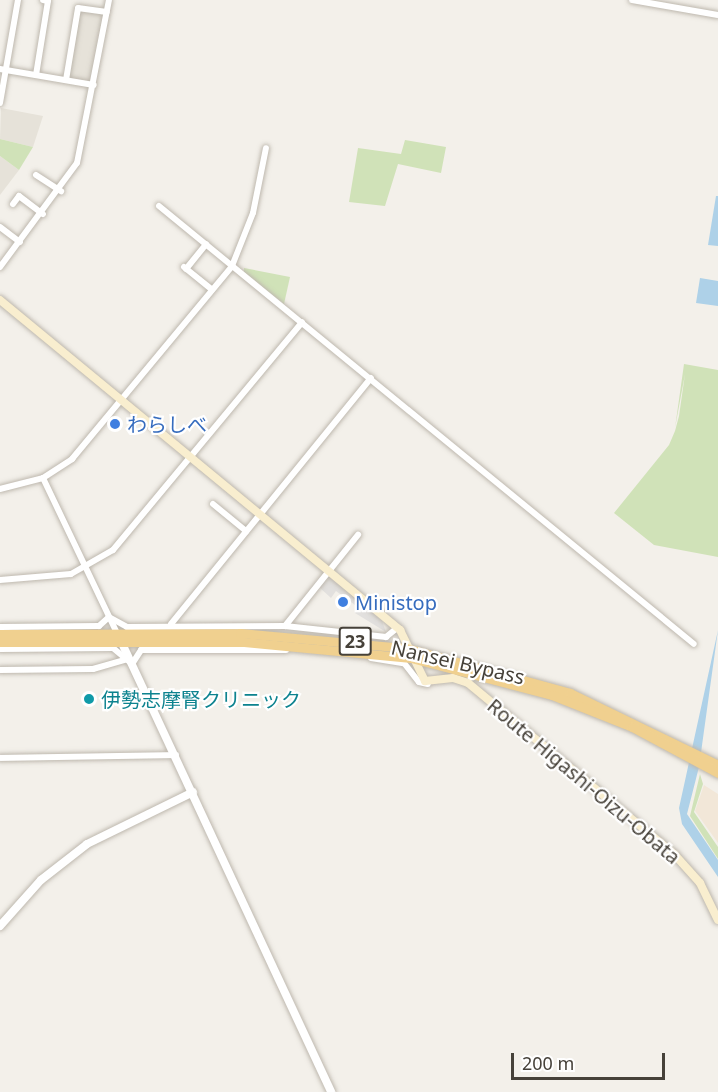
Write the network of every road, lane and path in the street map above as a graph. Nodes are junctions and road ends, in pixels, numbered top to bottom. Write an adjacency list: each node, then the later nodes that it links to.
1 (18, 0): 8 (street)
2 (43, 0): 9 (street)
3 (109, 0): 5 (street)
4 (632, 0): 6 (street)
5 (107, 12): 10 (street); 11 (street)
6 (718, 15)
7 (0, 69): 8 (street)
8 (8, 71): 9 (street); 12 (street)
9 (36, 75): 10 (street)
10 (66, 80): 11 (street)
11 (94, 85): 15 (street)
12 (0, 104)
13 (266, 148): 22 (street)
14 (36, 175): 15 (street)
15 (61, 191): 18 (street)
16 (13, 204): 18 (street)
17 (159, 206): 21 (street)
18 (43, 214): 20 (street)
19 (0, 227): 20 (street)
20 (20, 242): 23 (street)
21 (206, 244): 22 (street); 24 (street)
22 (232, 266): 24 (street); 26 (street)
23 (0, 267)
24 (212, 290): 28 (street)
25 (0, 300): 28 (main road)
26 (302, 322): 27 (street); 29 (street)
27 (371, 378): 33 (street); 47 (street)
28 (121, 399): 29 (main road); 30 (street)
29 (192, 456): 33 (main road); 36 (street)
30 (43, 478): 31 (street); 36 (street)
31 (0, 489)
32 (213, 504): 34 (street)
33 (261, 513): 34 (street); 37 (main road)
34 (246, 531): 40 (street)
35 (358, 535): 37 (street)
36 (85, 569): 38 (street); 39 (street)
37 (329, 571): 41 (street); 43 (main road)
38 (0, 580)
39 (109, 616): 40 (street); 42 (street); 45 (street)
40 (171, 624): 41 (street)
41 (285, 626): 43 (street)
42 (0, 627)
43 (397, 628): 48 (main road)
44 (0, 634): 45 (highway, Nansei Bypass / 23)
45 (120, 638): 46 (highway, Nansei Bypass / 23); 48 (highway, Nansei Bypass / 23); 50 (highway, Nansei Bypass / 23); 51 (street)
46 (0, 642)
47 (694, 644)
48 (406, 648): 50 (main road); 54 (highway, Nansei Bypass / 23)
49 (0, 649): 51 (street)
50 (411, 658): 53 (main road); 54 (highway, Nansei Bypass / 23)
51 (129, 662): 52 (street); 53 (street); 55 (street)
52 (0, 670)
53 (432, 682): 61 (main road, Route Higashi-Oizu-Obata)
54 (690, 753): 57 (highway, Nansei Bypass / 23)
55 (176, 755): 56 (street); 60 (street)
56 (0, 758)
57 (704, 761): 58 (highway, Nansei Bypass / 23); 59 (highway, Nansei Bypass / 23)
58 (718, 765)
59 (718, 773)
60 (193, 792): 62 (street); 63 (street)
61 (718, 920)
62 (0, 926)
63 (330, 1092)

